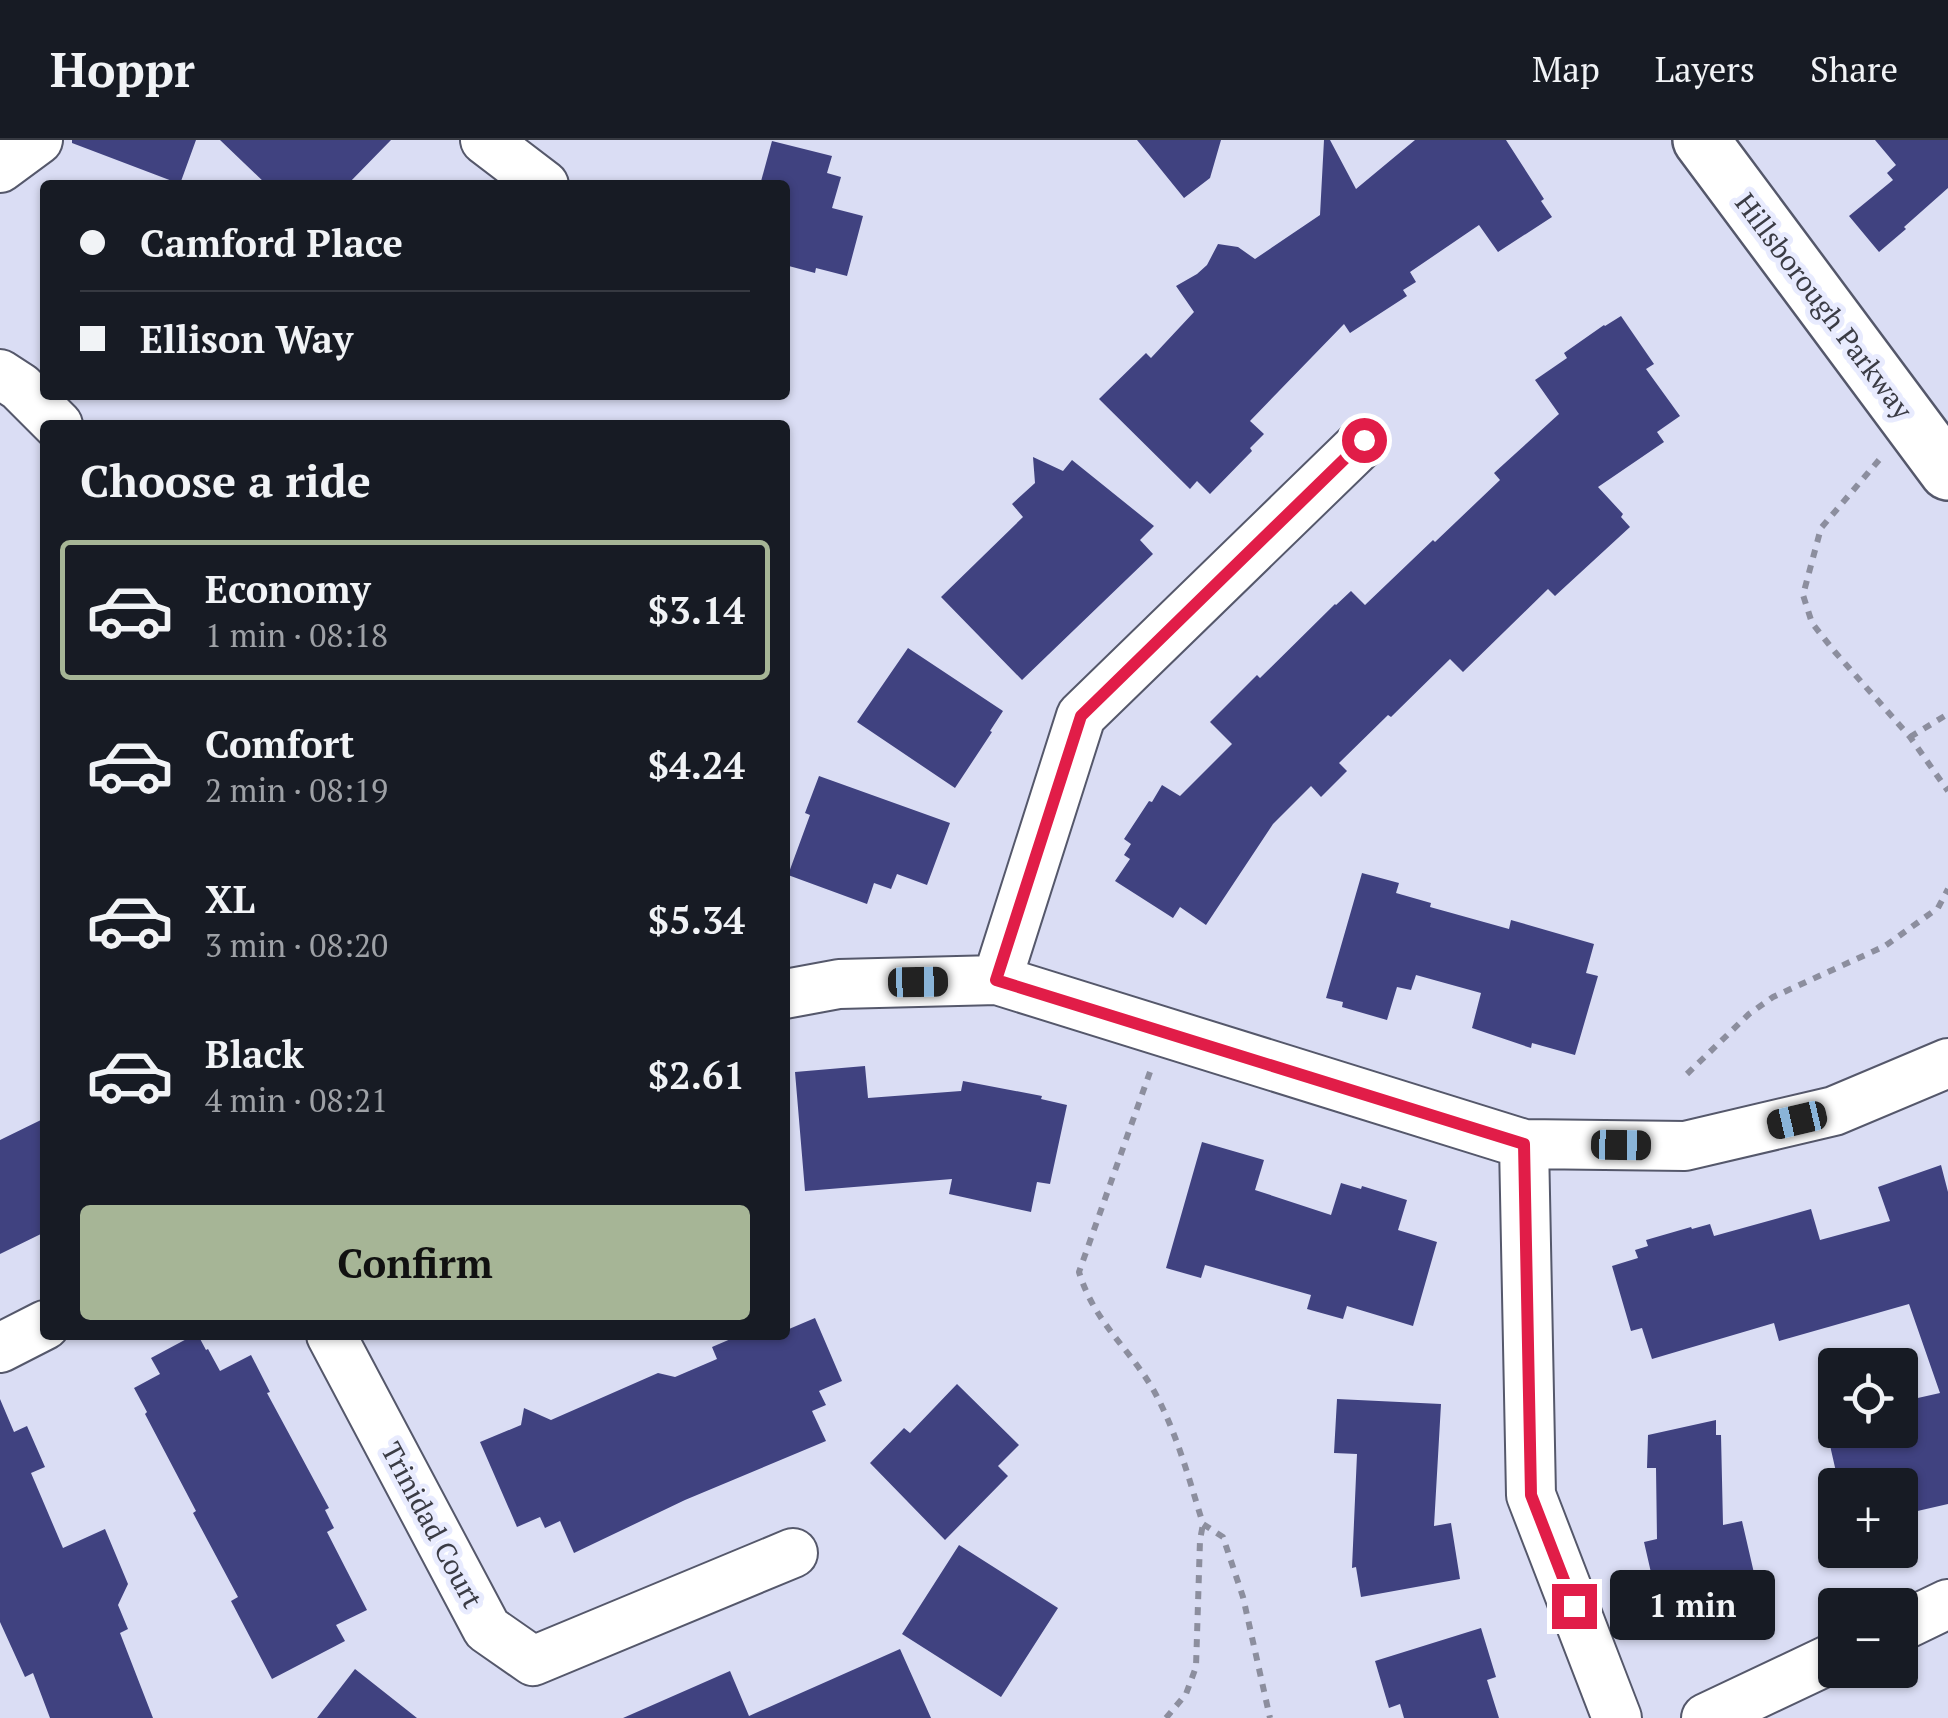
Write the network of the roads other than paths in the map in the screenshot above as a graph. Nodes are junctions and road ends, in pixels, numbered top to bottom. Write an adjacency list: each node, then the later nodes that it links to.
1 (38, 140): 4 (street)
2 (485, 140): 5 (street)
3 (1716, 145): 9 (street, Hillsborough Parkway)
4 (0, 168)
5 (537, 180)
6 (0, 374): 7 (street)
7 (53, 420)
8 (1364, 440): 10 (street)
9 (1948, 472)
10 (996, 980): 11 (street); 13 (street)
11 (790, 993)
12 (1948, 1063): 13 (street)
13 (1524, 1144): 21 (street)
14 (40, 1328): 16 (street)
15 (334, 1340): 17 (street, Trinidad Court)
16 (0, 1348)
17 (793, 1553)
18 (1948, 1604): 19 (street)
19 (1918, 1618)
20 (1818, 1665): 22 (street)
21 (1617, 1718)
22 (1706, 1718)

